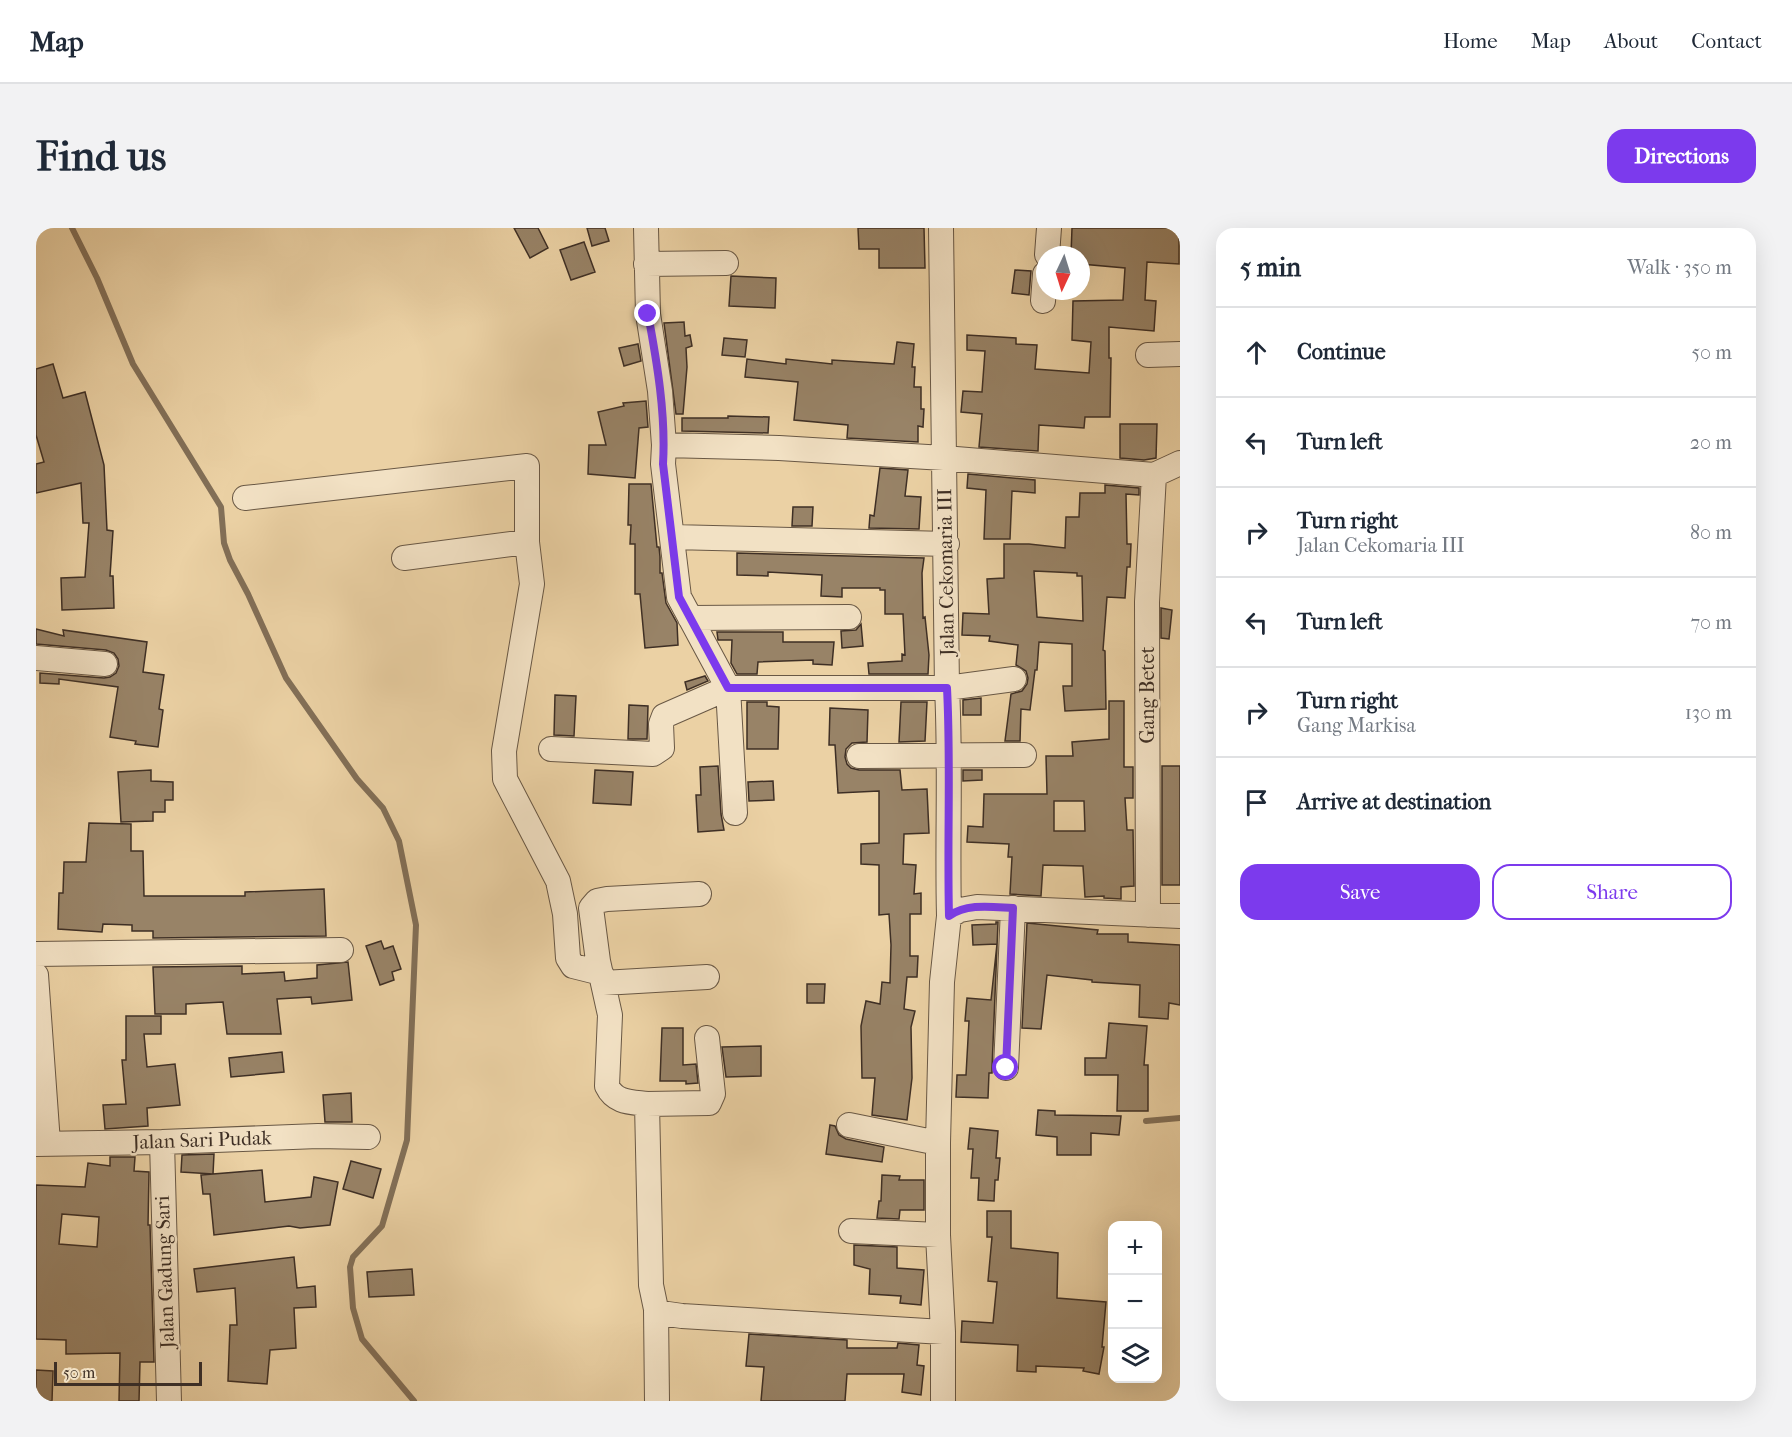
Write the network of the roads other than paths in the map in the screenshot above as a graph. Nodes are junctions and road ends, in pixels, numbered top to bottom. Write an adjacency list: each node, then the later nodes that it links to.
1 (646, 228): 6 (street)
2 (941, 228): 10 (street, Jalan Cekomaria III)
3 (1049, 228): 4 (street)
4 (1048, 246)
5 (726, 263): 6 (street)
6 (646, 264): 9 (street)
7 (1180, 354): 8 (street)
8 (1148, 355)
9 (664, 445): 10 (street); 14 (street)
10 (944, 458): 12 (street); 16 (street, Jalan Cekomaria III)
11 (1180, 463): 12 (street)
12 (1154, 475): 32 (street, Gang Betet)
13 (245, 498): 15 (street)
14 (672, 537): 16 (street); 19 (street)
15 (527, 542): 17 (street); 39 (street)
16 (947, 544): 24 (street, Jalan Cekomaria III)
17 (404, 558)
18 (849, 617): 19 (street)
19 (690, 618): 23 (street)
20 (36, 658): 21 (street)
21 (105, 664)
22 (1014, 679): 24 (street)
23 (728, 688): 24 (street); 25 (street); 29 (street)
24 (947, 688): 26 (street, Jalan Cekomaria III)
25 (551, 749)
26 (950, 755): 27 (street); 28 (street); 33 (street, Jalan Cekomaria III)
27 (1024, 755)
28 (859, 756)
29 (735, 813)
30 (699, 894): 39 (street)
31 (1013, 908): 32 (street); 33 (street); 41 (street)
32 (1148, 915): 34 (street)
33 (949, 916): 46 (street, Jalan Cekomaria III)
34 (1180, 916)
35 (341, 950): 36 (street)
36 (36, 954)
37 (36, 975): 47 (street)
38 (706, 977): 39 (street)
39 (602, 978): 42 (street)
40 (706, 1038): 42 (street)
41 (1006, 1068)
42 (647, 1104): 50 (street)
43 (849, 1125): 46 (street)
44 (368, 1137): 45 (street, Jalan Sari Pudak)
45 (162, 1142): 47 (street, Jalan Sari Pudak); 52 (street, Jalan Gadung Sari)
46 (938, 1143): 49 (street, Jalan Cekomaria III)
47 (42, 1144)
48 (851, 1231): 49 (street)
49 (938, 1235): 51 (street, Jalan Cekomaria III)
50 (656, 1309): 51 (street); 53 (street)
51 (943, 1332): 54 (street, Jalan Cekomaria III)
52 (169, 1401)
53 (657, 1401)
54 (943, 1401)

